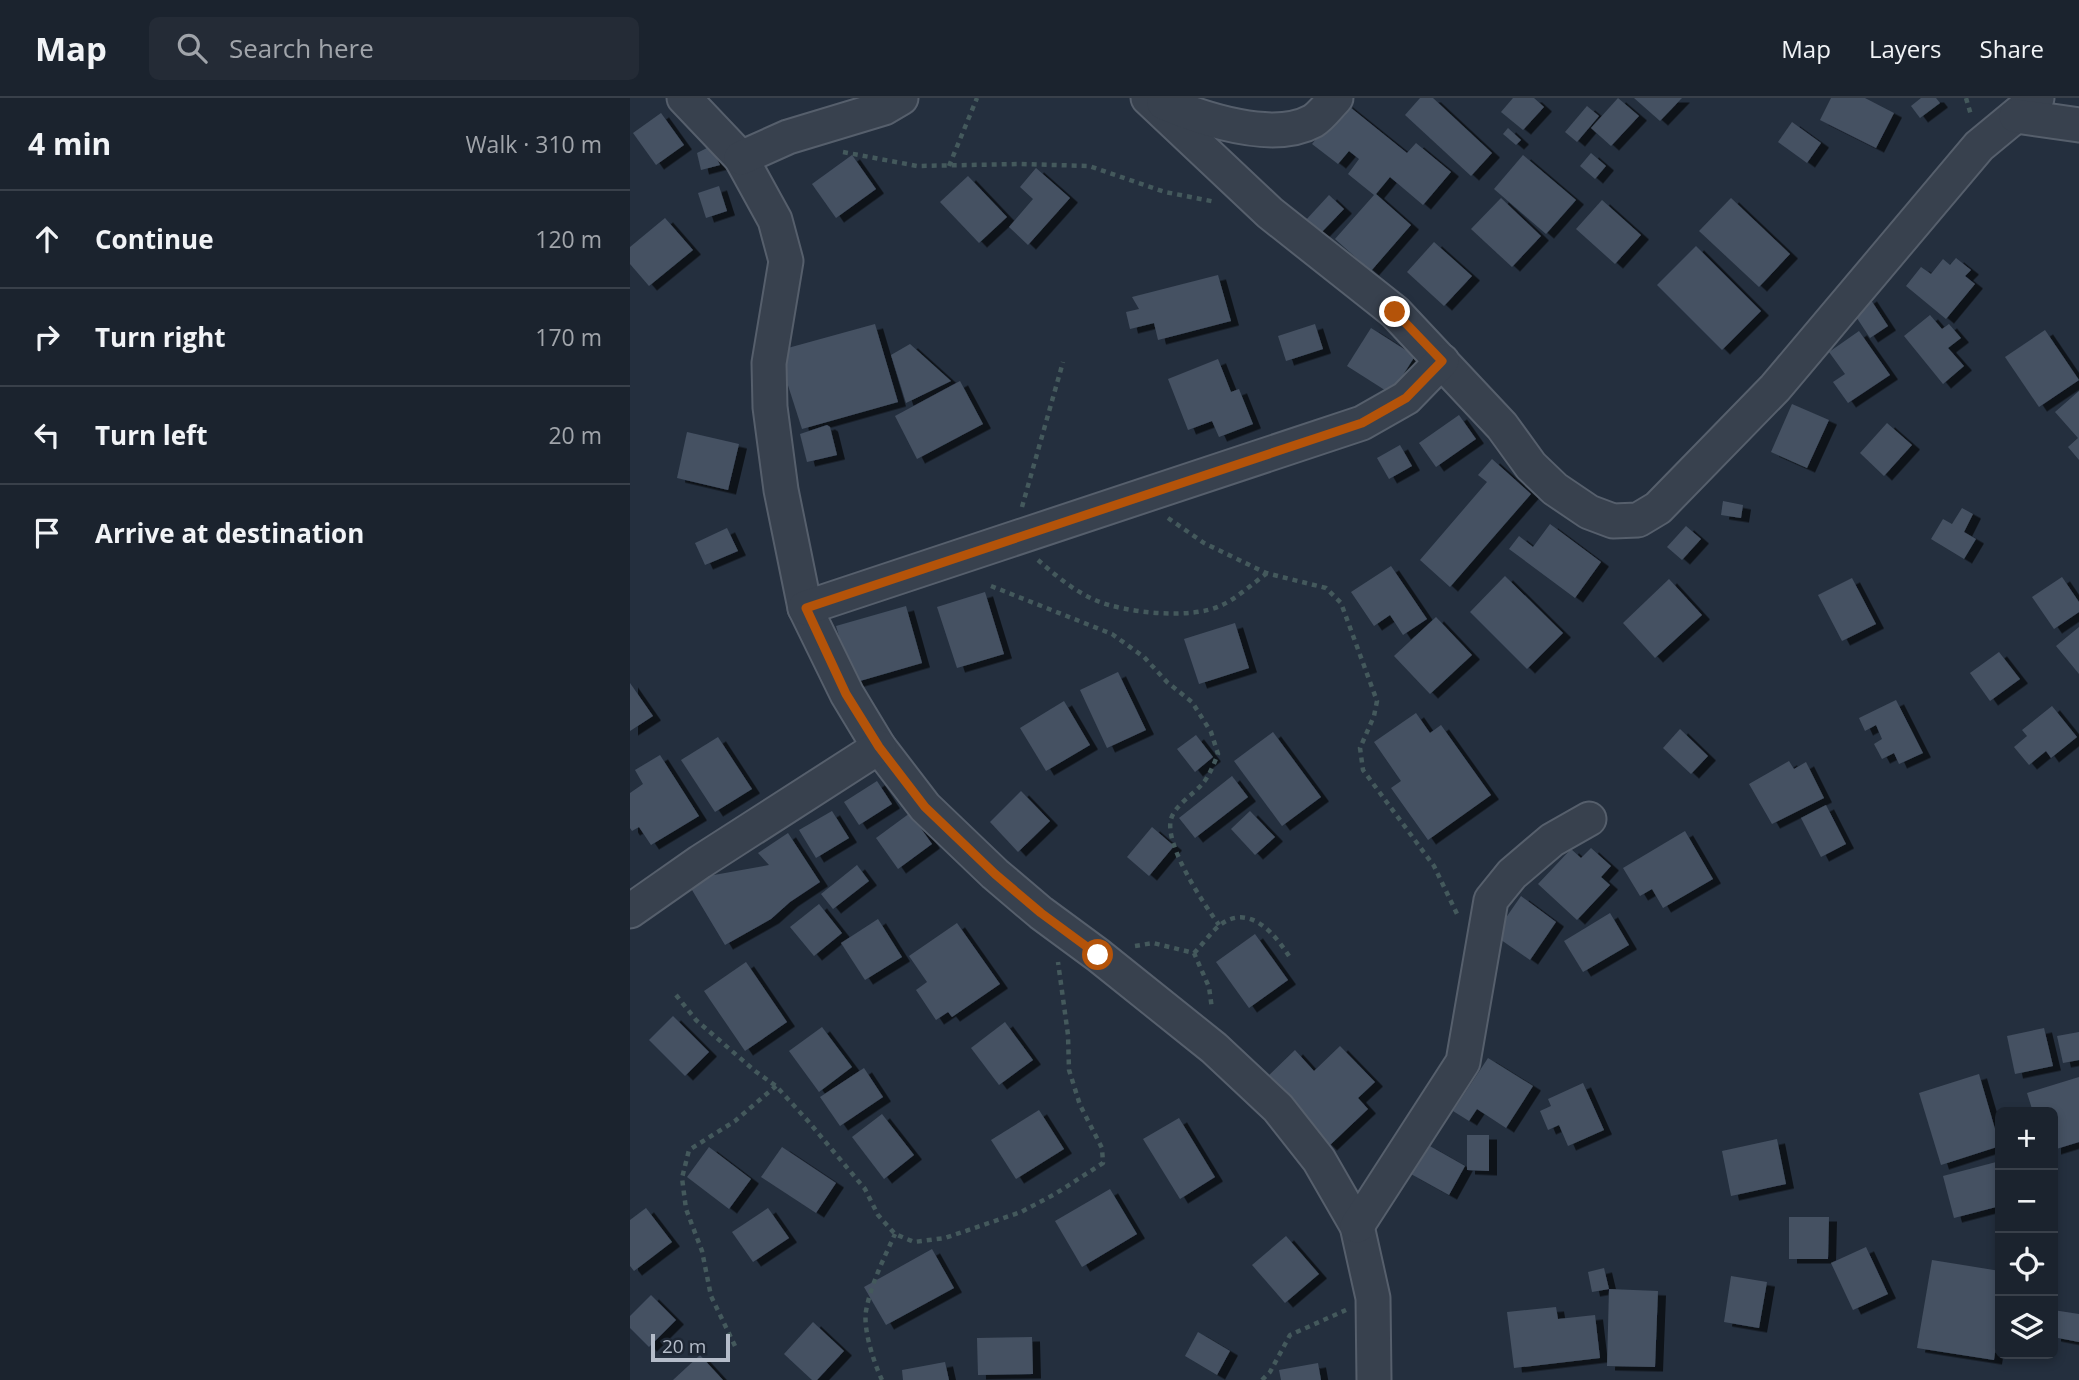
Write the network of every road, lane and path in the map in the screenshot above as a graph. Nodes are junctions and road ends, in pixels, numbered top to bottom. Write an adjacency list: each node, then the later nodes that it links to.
1 (684, 98): 9 (street)
2 (901, 98): 9 (street)
3 (977, 98): 10 (path)
4 (1149, 98): 5 (street); 12 (street)
5 (1336, 98)
6 (2026, 107): 7 (street); 12 (street)
7 (2079, 125)
8 (838, 151): 10 (path)
9 (741, 158): 18 (street)
10 (949, 166): 11 (path)
11 (1218, 202)
12 (1442, 361): 15 (street)
13 (1063, 362): 15 (path)
14 (1158, 512): 16 (path)
15 (1015, 540): 16 (path); 18 (street)
16 (1266, 573): 27 (path)
17 (991, 586): 22 (path)
18 (806, 608): 19 (street)
19 (879, 747): 21 (street); 24 (street)
20 (1590, 819): 27 (street)
21 (630, 911)
22 (1219, 925): 23 (path); 25 (path)
23 (1194, 953): 24 (path); 29 (path)
24 (1098, 955): 29 (street)
25 (1289, 956)
26 (1057, 957): 32 (path)
27 (1479, 962): 31 (street)
28 (676, 995): 30 (path)
29 (1214, 1048): 31 (street)
30 (776, 1086): 32 (path); 34 (path)
31 (1357, 1226): 33 (street)
32 (895, 1234): 35 (path)
33 (1373, 1298): 36 (path); 37 (street)
34 (735, 1346)
35 (882, 1380)
36 (1262, 1380)
37 (1374, 1380)

